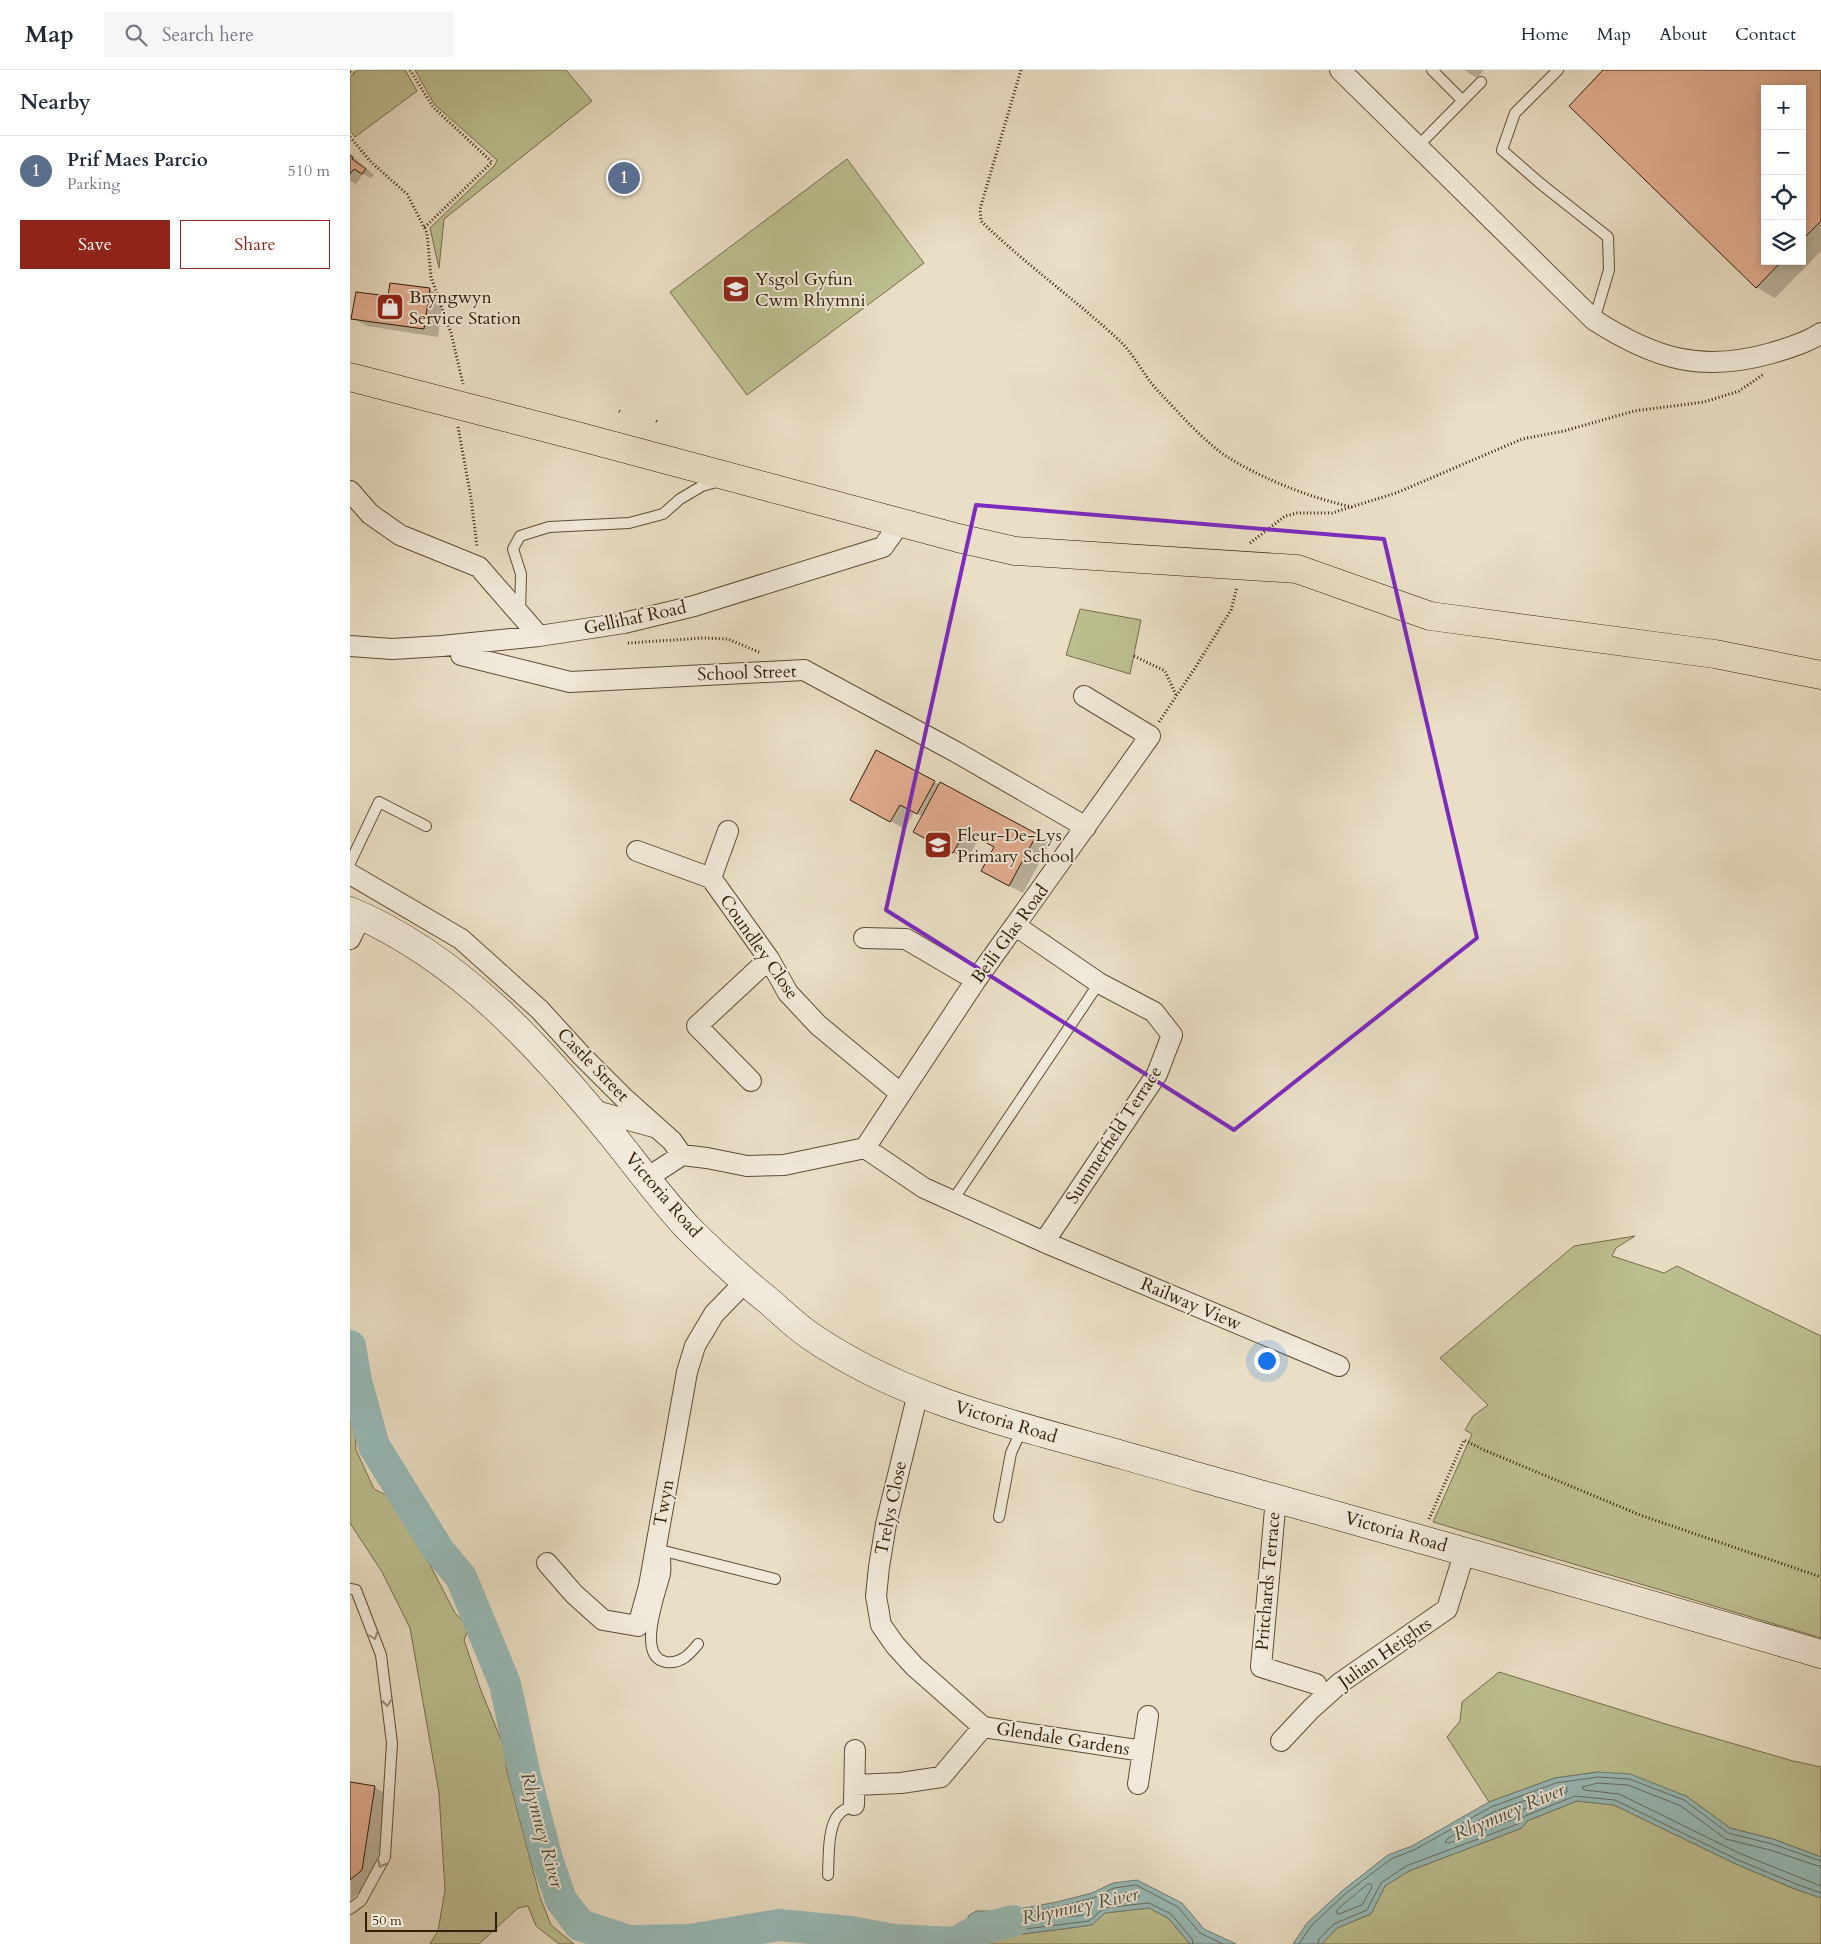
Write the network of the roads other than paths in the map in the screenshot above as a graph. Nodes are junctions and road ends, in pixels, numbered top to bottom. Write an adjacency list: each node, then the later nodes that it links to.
1 (1340, 70): 6 (street)
2 (1432, 70): 5 (lane)
3 (1558, 70): 7 (lane)
4 (1481, 82): 5 (lane)
5 (1462, 100): 6 (lane)
6 (1418, 146): 7 (street)
7 (1594, 320): 8 (street)
8 (1821, 333)
9 (350, 377): 10 (main road)
10 (730, 478): 12 (main road); 13 (lane)
11 (350, 490): 13 (street)
12 (900, 523): 14 (street, Gellihaf Road); 17 (main road)
13 (520, 614): 14 (street)
14 (539, 636): 15 (street, Gellihaf Road)
15 (350, 646)
16 (461, 655): 20 (street, School Street)
17 (1821, 675)
18 (1084, 696): 20 (street, Beili Glas Road)
19 (426, 826): 23 (lane)
20 (1086, 827): 27 (street, Beili Glas Road)
21 (728, 831): 25 (street, Coundley Close)
22 (637, 850): 25 (street, Coundley Close)
23 (350, 863)
24 (350, 874): 35 (street, Castle Street)
25 (711, 878): 29 (street, Coundley Close)
26 (354, 922): 34 (main road, Victoria Road)
27 (1016, 926): 30 (street, Beili Glas Road); 31 (street, Summerfield Terrace)
28 (864, 938): 30 (street)
29 (769, 959): 32 (street); 33 (street, Coundley Close)
30 (976, 980): 33 (street, Beili Glas Road)
31 (1099, 984): 39 (lane); 40 (street, Summerfield Terrace)
32 (751, 1082)
33 (900, 1093): 36 (street, Beili Glas Road)
34 (592, 1110): 35 (street); 38 (main road, Victoria Road)
35 (658, 1129): 37 (street, Castle Street)
36 (864, 1148): 37 (street); 39 (street, Railway View)
37 (682, 1155): 38 (street)
38 (647, 1178): 41 (main road, Victoria Road)
39 (953, 1200): 40 (street, Railway View)
40 (1044, 1242): 42 (street, Railway View)
41 (745, 1282): 43 (main road, Victoria Road); 47 (street, Twyn)
42 (1339, 1366)
43 (918, 1393): 44 (main road, Victoria Road); 52 (street, Trelys Close)
44 (1022, 1429): 45 (main road, Victoria Road); 46 (lane)
45 (1276, 1498): 48 (main road, Victoria Road); 55 (street, Pritchards Terrace)
46 (999, 1517)
47 (655, 1549): 49 (street, Twyn); 50 (lane); 53 (lane)
48 (1465, 1551): 54 (main road, Victoria Road); 58 (street, Julian Heights)
49 (547, 1563)
50 (775, 1579)
51 (350, 1588): 64 (lane, one-way to 64)
52 (881, 1625): 57 (street, Glendale Gardens)
53 (698, 1644)
54 (1821, 1654)
55 (1316, 1684)
56 (1148, 1716): 60 (street)
57 (983, 1727): 60 (street, Glendale Gardens); 62 (street, Glendale Gardens)
58 (1281, 1741)
59 (855, 1750): 62 (street)
60 (1143, 1751): 61 (street)
61 (1138, 1784)
62 (855, 1795): 63 (lane)
63 (828, 1875)
64 (350, 1909)

